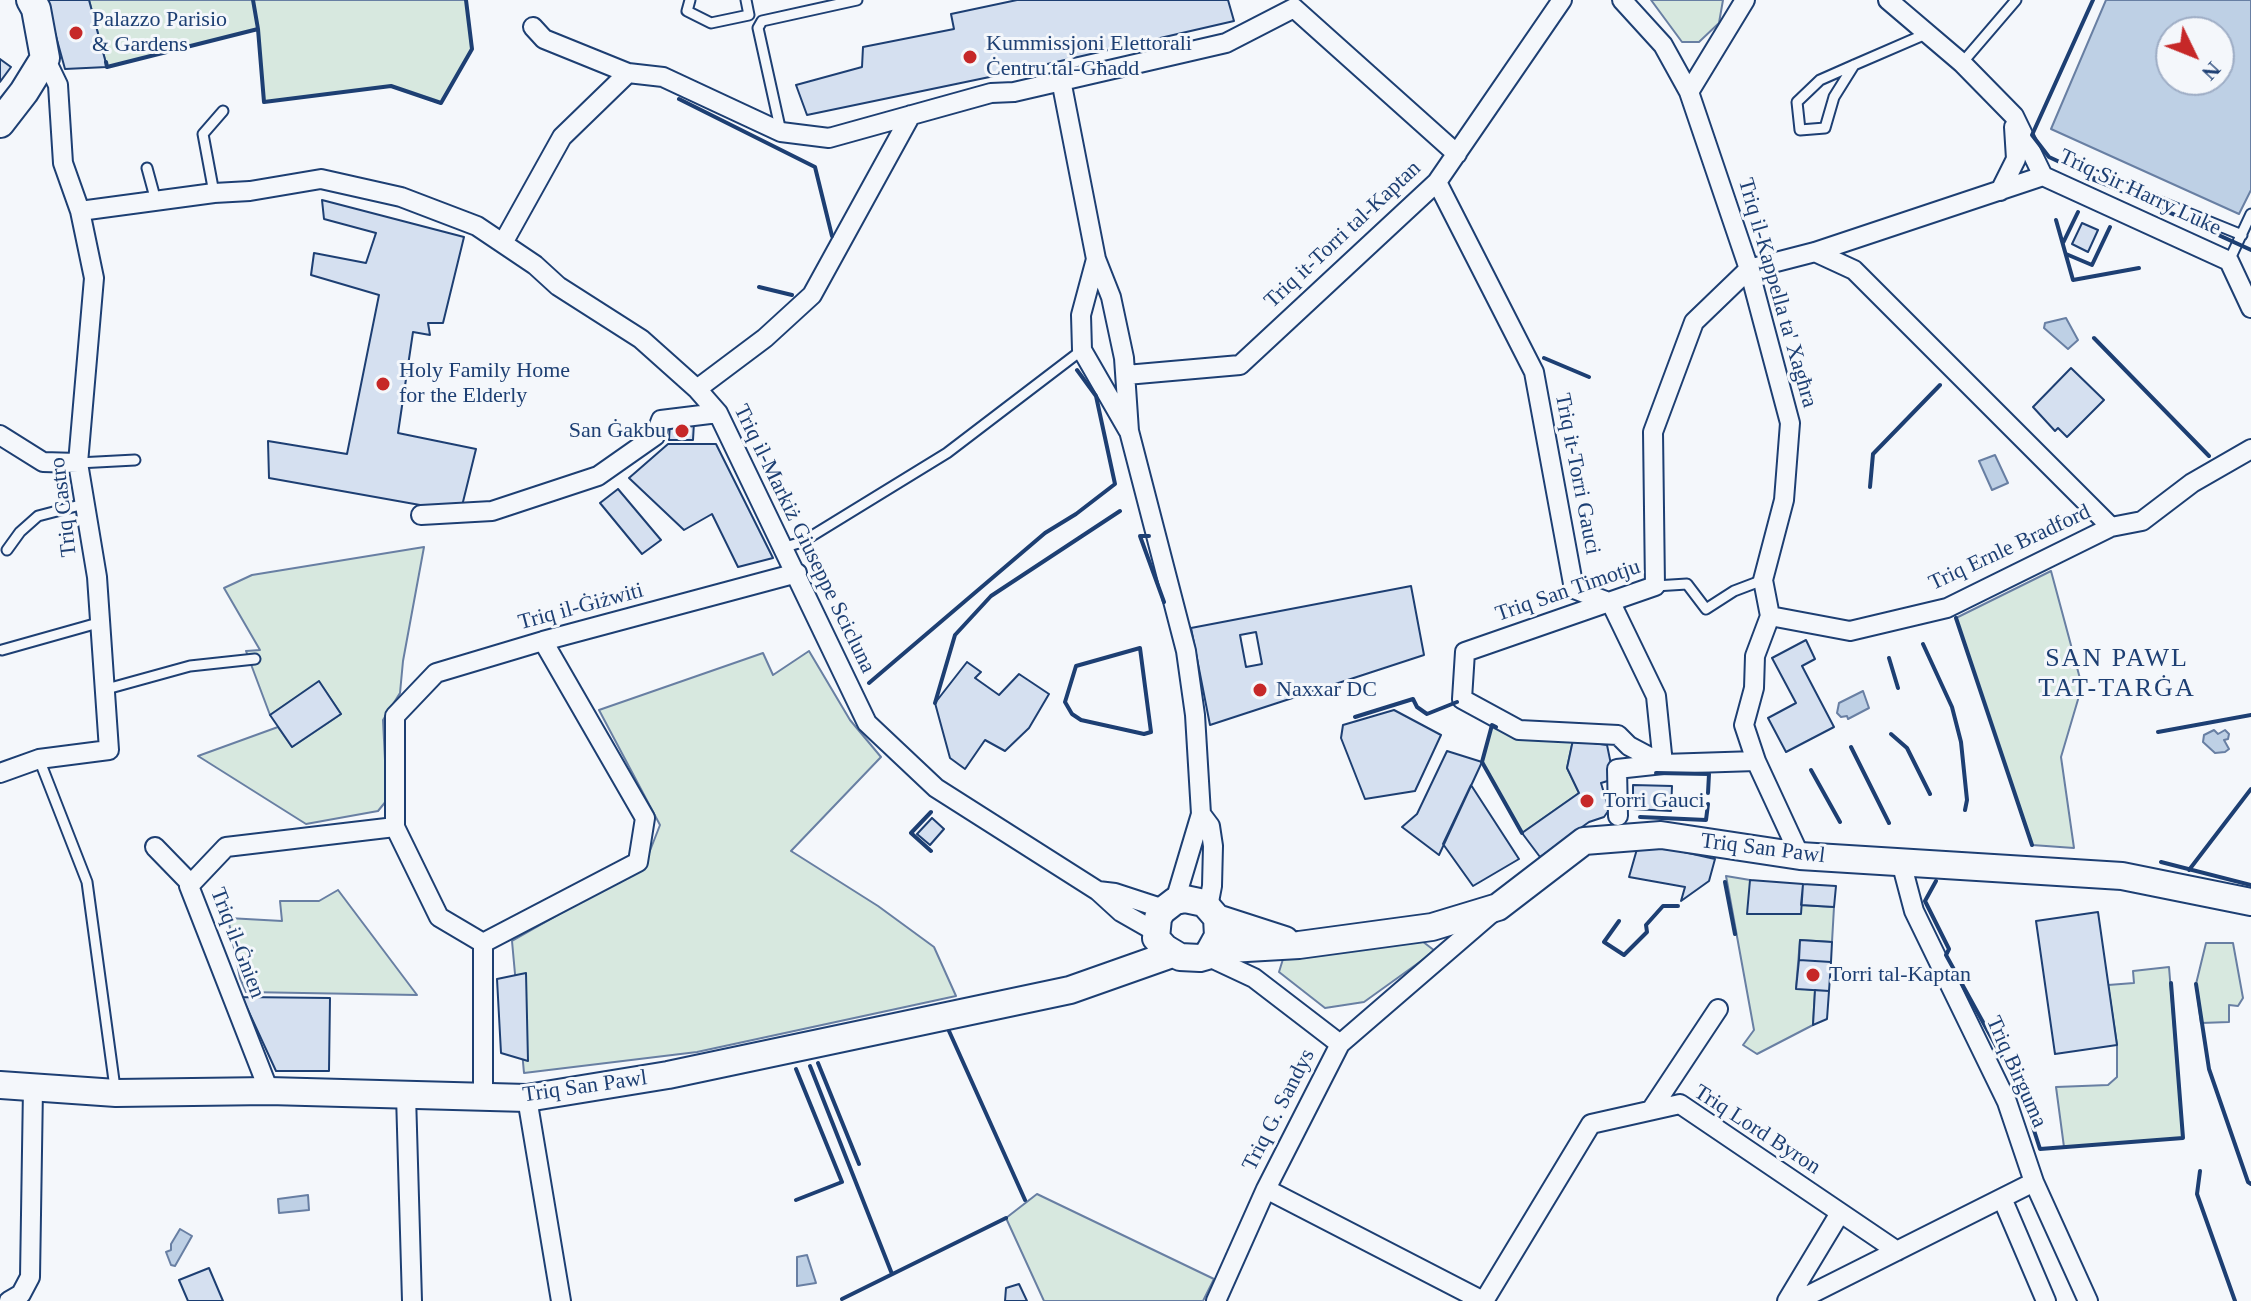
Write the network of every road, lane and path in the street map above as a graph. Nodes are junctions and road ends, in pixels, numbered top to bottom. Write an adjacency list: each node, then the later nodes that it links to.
1 (31, 0): 12 (main road)
2 (690, 0): 3 (lane)
3 (746, 0)
4 (857, 0): 22 (lane)
5 (1562, 0): 23 (street, Triq it-Torri tal-Kaptan)
6 (1622, 0): 17 (street, Triq il-Kappella ta' Xagħra)
7 (1745, 0): 17 (street)
8 (1888, 0): 11 (street, Triq Sir Harry Luke)
9 (2016, 0): 13 (lane)
10 (533, 27): 15 (street)
11 (1928, 33): 13 (street, Triq Sir Harry Luke); 14 (lane)
12 (45, 58): 21 (main road); 31 (street, Triq Castro)
13 (1962, 63): 20 (street, Triq Sir Harry Luke)
14 (1854, 65): 14 (lane)
15 (628, 73): 22 (street); 35 (street)
16 (1061, 80): 19 (street); 23 (street); 37 (street)
17 (1689, 92): 39 (street, Triq il-Kappella ta' Xagħra)
18 (223, 111): 29 (lane)
19 (911, 115): 22 (street); 44 (street)
20 (2014, 116): 26 (street, Triq Sir Harry Luke); 28 (street)
21 (0, 123)
22 (781, 132)
23 (1457, 154): 27 (street, Triq it-Torri tal-Kaptan)
24 (147, 168): 30 (lane)
25 (2094, 175): 34 (lane)
26 (2043, 176): 28 (street); 38 (street, Triq Sir Harry Luke)
27 (1437, 182): 43 (street, Triq it-Torri tal-Kaptan); 59 (street, Triq it-Torri Gauci)
28 (2000, 191): 33 (street)
29 (214, 193): 30 (street, Triq il-Markiż Giuseppe Scicluna); 35 (street, Triq il-Markiż Giuseppe Scicluna)
30 (156, 201): 31 (street, Triq il-Markiż Giuseppe Scicluna)
31 (80, 211): 50 (street, Triq Castro)
32 (2251, 214): 34 (lane)
33 (1867, 235): 36 (street); 40 (street)
34 (2242, 235): 38 (lane)
35 (503, 243): 44 (street, Triq il-Markiż Giuseppe Scicluna)
36 (1815, 252): 39 (street); 40 (street)
37 (1096, 259): 42 (street); 43 (street)
38 (2229, 261): 41 (street, Triq Sir Harry Luke)
39 (1749, 269): 57 (street, Triq il-Kappella ta' Xagħra); 58 (street)
40 (1854, 270): 53 (street)
41 (2251, 308)
42 (1082, 350): 46 (street); 54 (lane)
43 (1126, 375): 46 (street)
44 (697, 389): 45 (street, Triq il-Markiż Giuseppe Scicluna)
45 (718, 413): 52 (street); 54 (street, Triq il-Markiż Giuseppe Scicluna)
46 (1129, 431): 70 (street)
47 (0, 435): 50 (street)
48 (2251, 449): 53 (street, Triq Ernle Bradford)
49 (135, 460): 50 (lane)
50 (78, 463): 51 (street, Triq Castro)
51 (86, 510): 55 (lane); 61 (street, Triq Castro)
52 (421, 515)
53 (2111, 527): 60 (street, Triq Ernle Bradford)
54 (782, 548): 56 (street, Triq il-Markiż Giuseppe Scicluna)
55 (7, 550)
56 (797, 573): 62 (street, Triq il-Ġiżwiti); 80 (street, Triq il-Markiż Giuseppe Scicluna)
57 (1763, 580): 58 (lane, Triq San Timotju); 60 (street, Triq il-Kappella ta' Xagħra)
58 (1655, 586): 59 (street, Triq San Timotju)
59 (1611, 603): 68 (street); 68 (street, Triq San Timotju)
60 (1770, 616): 67 (street)
61 (98, 623): 63 (lane); 65 (street, Triq Castro)
62 (543, 641): 72 (street, Triq il-Ġiżwiti); 81 (street)
63 (2, 650)
64 (255, 659): 65 (lane)
65 (103, 690): 66 (street, Triq Castro)
66 (39, 759): 69 (street, Triq Castro); 89 (lane)
67 (1756, 761): 68 (street); 74 (street)
68 (1663, 764): 71 (street)
69 (0, 773)
70 (1201, 814): 79 (street); 80 (street)
71 (1618, 816)
72 (395, 827): 76 (street, Triq il-Ġnien); 81 (street)
73 (155, 847): 76 (street)
74 (1800, 856): 75 (main road, Triq San Pawl); 78 (main road, Triq San Pawl)
75 (1901, 862): 77 (main road, Triq San Pawl); 94 (street, Triq Birguma)
76 (191, 884): 88 (street, Triq il-Ġnien)
77 (2251, 902)
78 (1498, 907): 82 (main road, Triq San Pawl); 85 (street, Triq G. Sandys)
79 (1212, 912): 80 (main road, Triq San Pawl); 82 (main road, Triq San Pawl); 83 (main road)
80 (1165, 927): 83 (main road, Triq San Pawl); 92 (main road, Triq San Pawl)
81 (483, 943): 91 (street)
82 (1299, 945): 83 (main road, Triq San Pawl)
83 (1209, 953): 85 (street)
84 (1718, 1009): 93 (street)
85 (1340, 1044): 95 (street, Triq G. Sandys)
86 (0, 1085): 87 (main road, Triq San Pawl)
87 (33, 1088): 89 (main road, Triq San Pawl); 99 (street)
88 (269, 1091): 89 (main road, Triq San Pawl); 90 (main road, Triq San Pawl)
89 (116, 1093)
90 (406, 1095): 91 (main road, Triq San Pawl); 100 (street)
91 (483, 1096): 92 (main road, Triq San Pawl)
92 (527, 1098): 101 (street)
93 (1651, 1110): 97 (street, Triq Lord Byron); 103 (street, Triq Lord Byron)
94 (2034, 1182): 96 (street); 107 (street, Triq Birguma)
95 (1266, 1189): 102 (street, Triq G. Sandys); 103 (street)
96 (2002, 1198): 98 (street); 106 (street)
97 (1840, 1213): 98 (street, Triq Lord Byron); 104 (street)
98 (1897, 1251): 105 (street)
99 (4, 1301)
100 (412, 1301)
101 (561, 1301)
102 (1216, 1301)
103 (1483, 1301)
104 (1787, 1301)
105 (1797, 1301)
106 (2046, 1301)
107 (2088, 1301)

